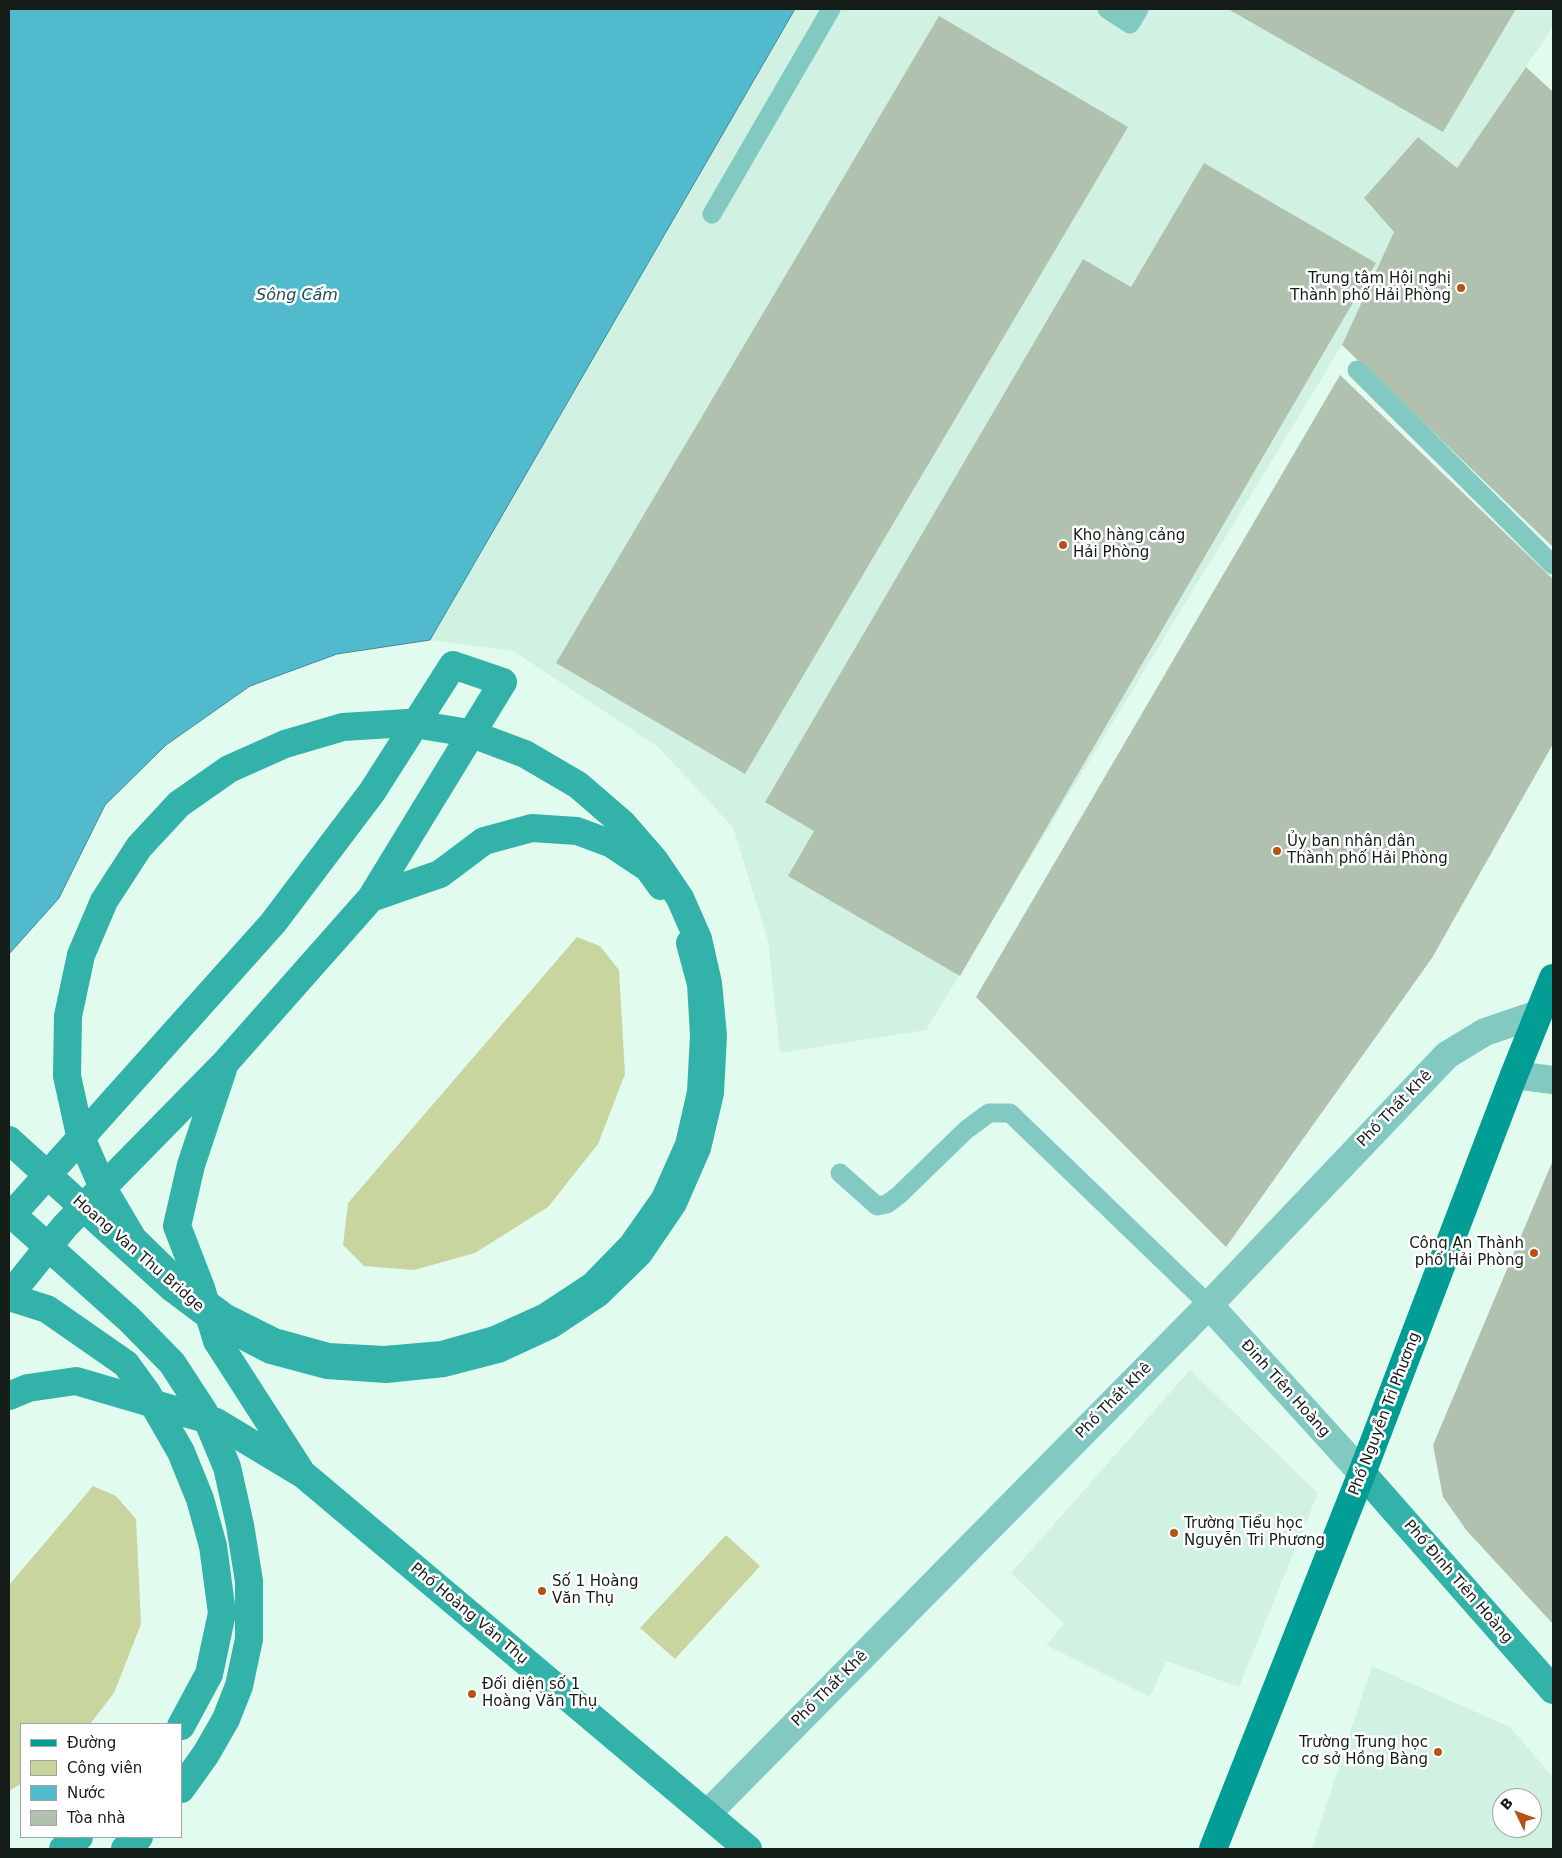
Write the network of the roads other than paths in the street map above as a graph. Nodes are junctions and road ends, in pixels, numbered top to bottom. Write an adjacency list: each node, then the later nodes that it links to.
1 (831, 9): 4 (lane)
2 (1107, 9): 3 (lane)
3 (1139, 9)
4 (712, 214)
5 (1357, 370): 6 (lane)
6 (1553, 565)
7 (371, 898): 10 (main road); 13 (main road, Hoang Van Thu Bridge, bridge); 16 (main road)
8 (1553, 978): 9 (main road, Phố Nguyễn Tri Phương)
9 (1538, 1014): 11 (main road, Phố Nguyễn Tri Phương); 18 (street, Phố Thất Khê)
10 (225, 1063): 17 (main road); 21 (main road, Phố Hoàng Văn Thụ)
11 (1514, 1075): 12 (street); 20 (main road, Phố Nguyễn Tri Phương)
12 (1553, 1080)
13 (9, 1140)
14 (840, 1173): 18 (lane)
15 (9, 1212): 24 (main road, bridge)
16 (9, 1218)
17 (9, 1297): 23 (main road, bridge)
18 (1209, 1305): 20 (street, Đinh Tiên Hoàng); 25 (street, Phố Thất Khê)
19 (9, 1396): 21 (main road, Phố Hoàng Văn Thụ)
20 (1362, 1474): 22 (main road, Phố Đinh Tiên Hoàng); 31 (main road, Phố Nguyễn Tri Phương)
21 (304, 1476): 25 (main road, Phố Hoàng Văn Thụ)
22 (1553, 1690)
23 (182, 1724)
24 (182, 1789)
25 (706, 1814): 30 (main road, Phố Hoàng Văn Thụ)
26 (78, 1838): 28 (main road)
27 (137, 1838): 29 (main road)
28 (63, 1849)
29 (125, 1849)
30 (748, 1849)
31 (1213, 1849)

